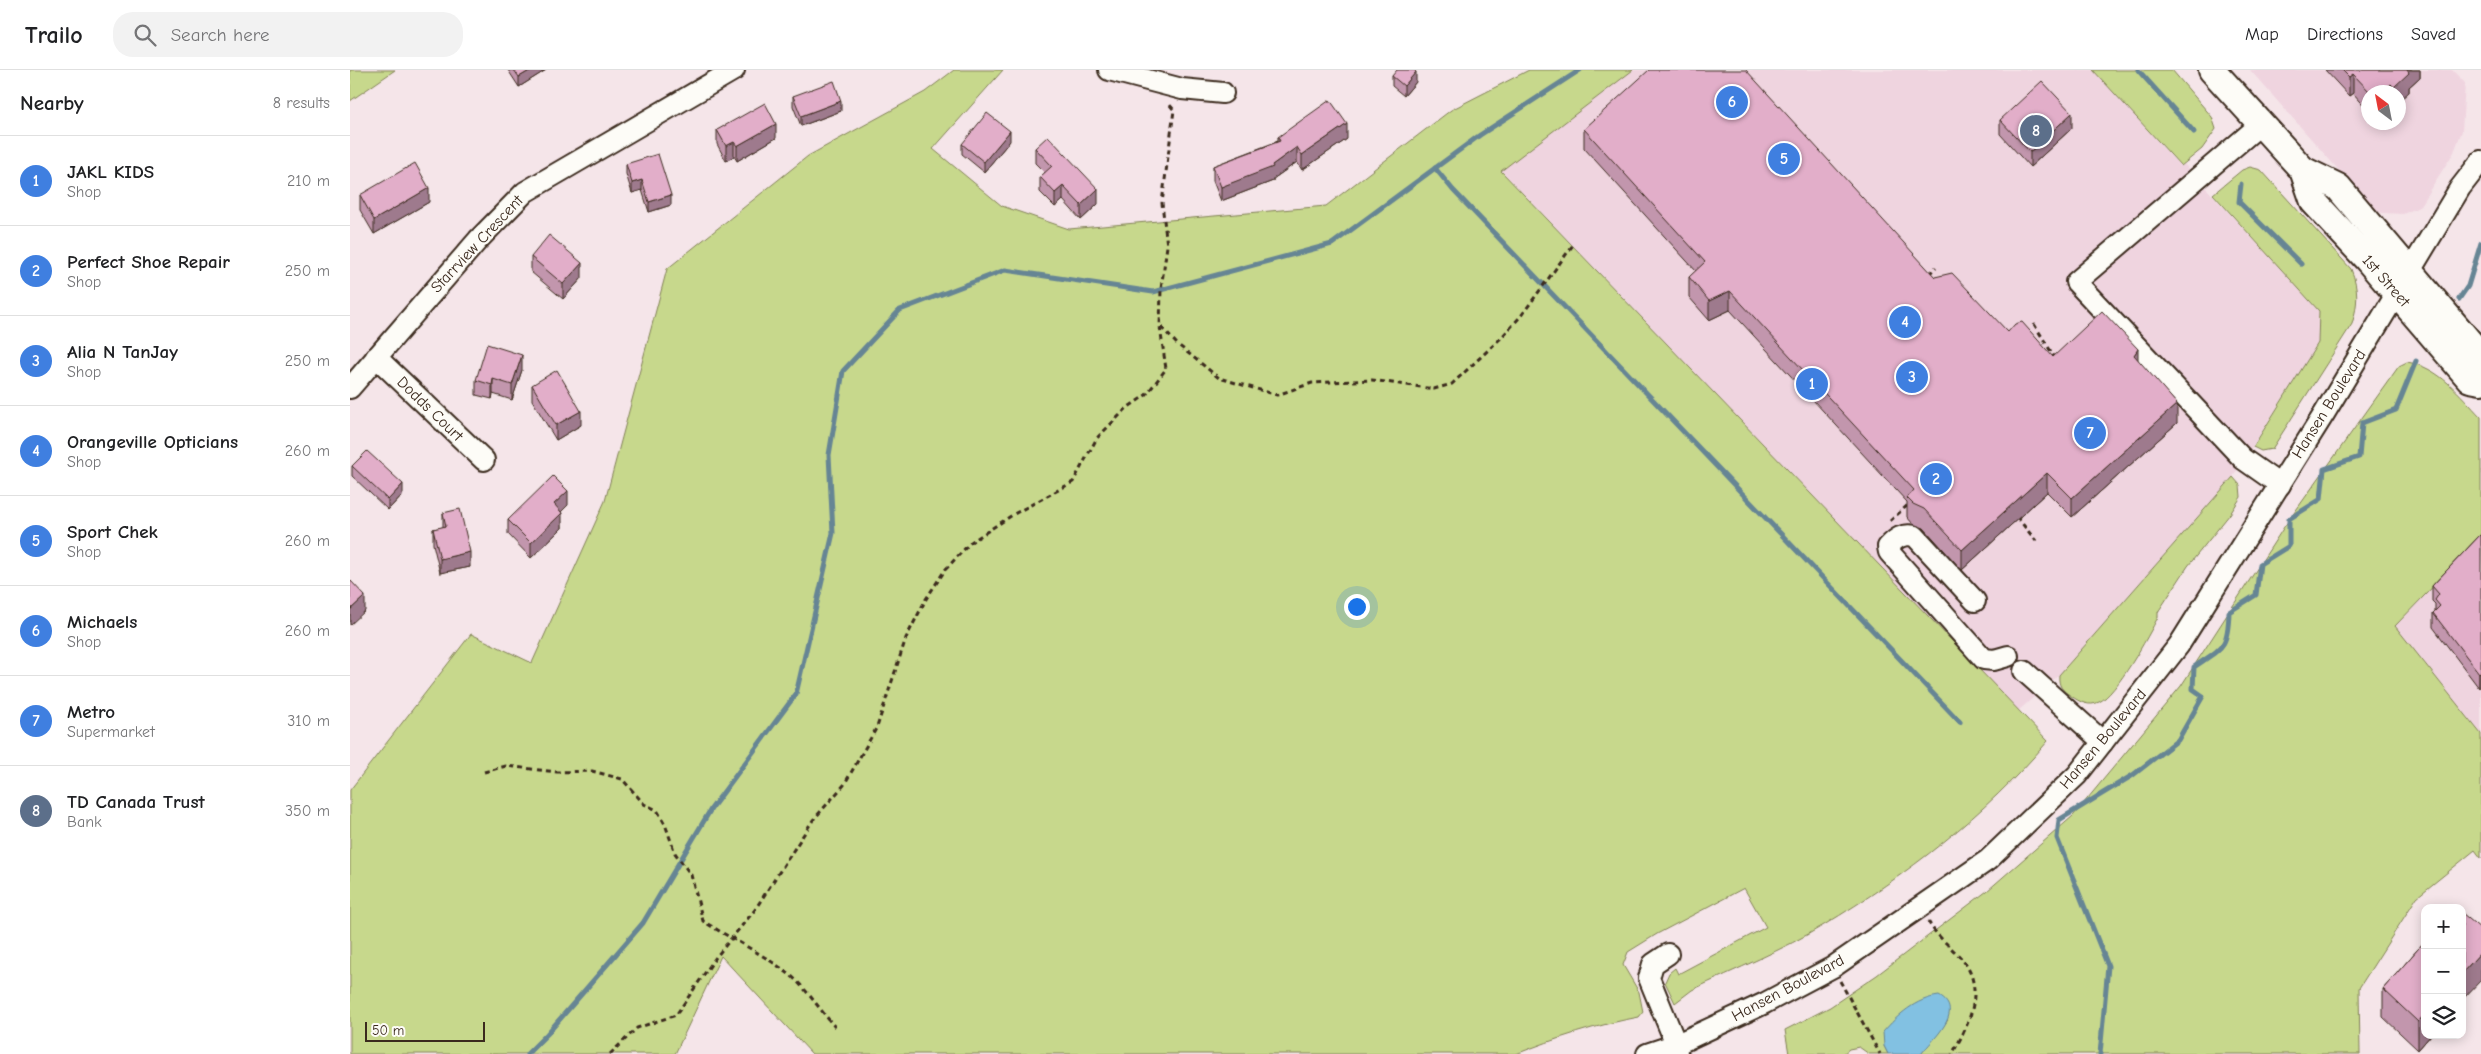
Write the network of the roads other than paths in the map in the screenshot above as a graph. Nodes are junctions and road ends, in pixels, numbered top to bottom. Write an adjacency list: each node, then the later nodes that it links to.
1 (734, 70): 11 (street, Starrview Crescent)
2 (1109, 70): 4 (street)
3 (2212, 70): 5 (main road, 1st Street)
4 (1223, 93)
5 (2262, 123): 7 (main road, 1st Street); 15 (street)
6 (2481, 161): 8 (street, Hansen Boulevard)
7 (2303, 170): 8 (main road, 1st Street); 9 (main road, 1st Street)
8 (2410, 270): 9 (street, Hansen Boulevard); 10 (main road, 1st Street)
9 (2397, 294): 12 (main road, 1st Street); 15 (street, Hansen Boulevard)
10 (2481, 356)
11 (376, 357): 13 (street, Starrview Crescent); 14 (street, Dodds Court)
12 (2481, 381)
13 (350, 388)
14 (484, 460)
15 (2280, 485): 19 (street, Hansen Boulevard)
16 (1974, 601): 17 (street)
17 (2008, 656)
18 (2024, 672): 19 (street)
19 (2103, 742): 21 (street, Hansen Boulevard)
20 (1668, 954): 21 (street)
21 (1676, 1049): 22 (street, Hansen Boulevard)
22 (1647, 1054)

